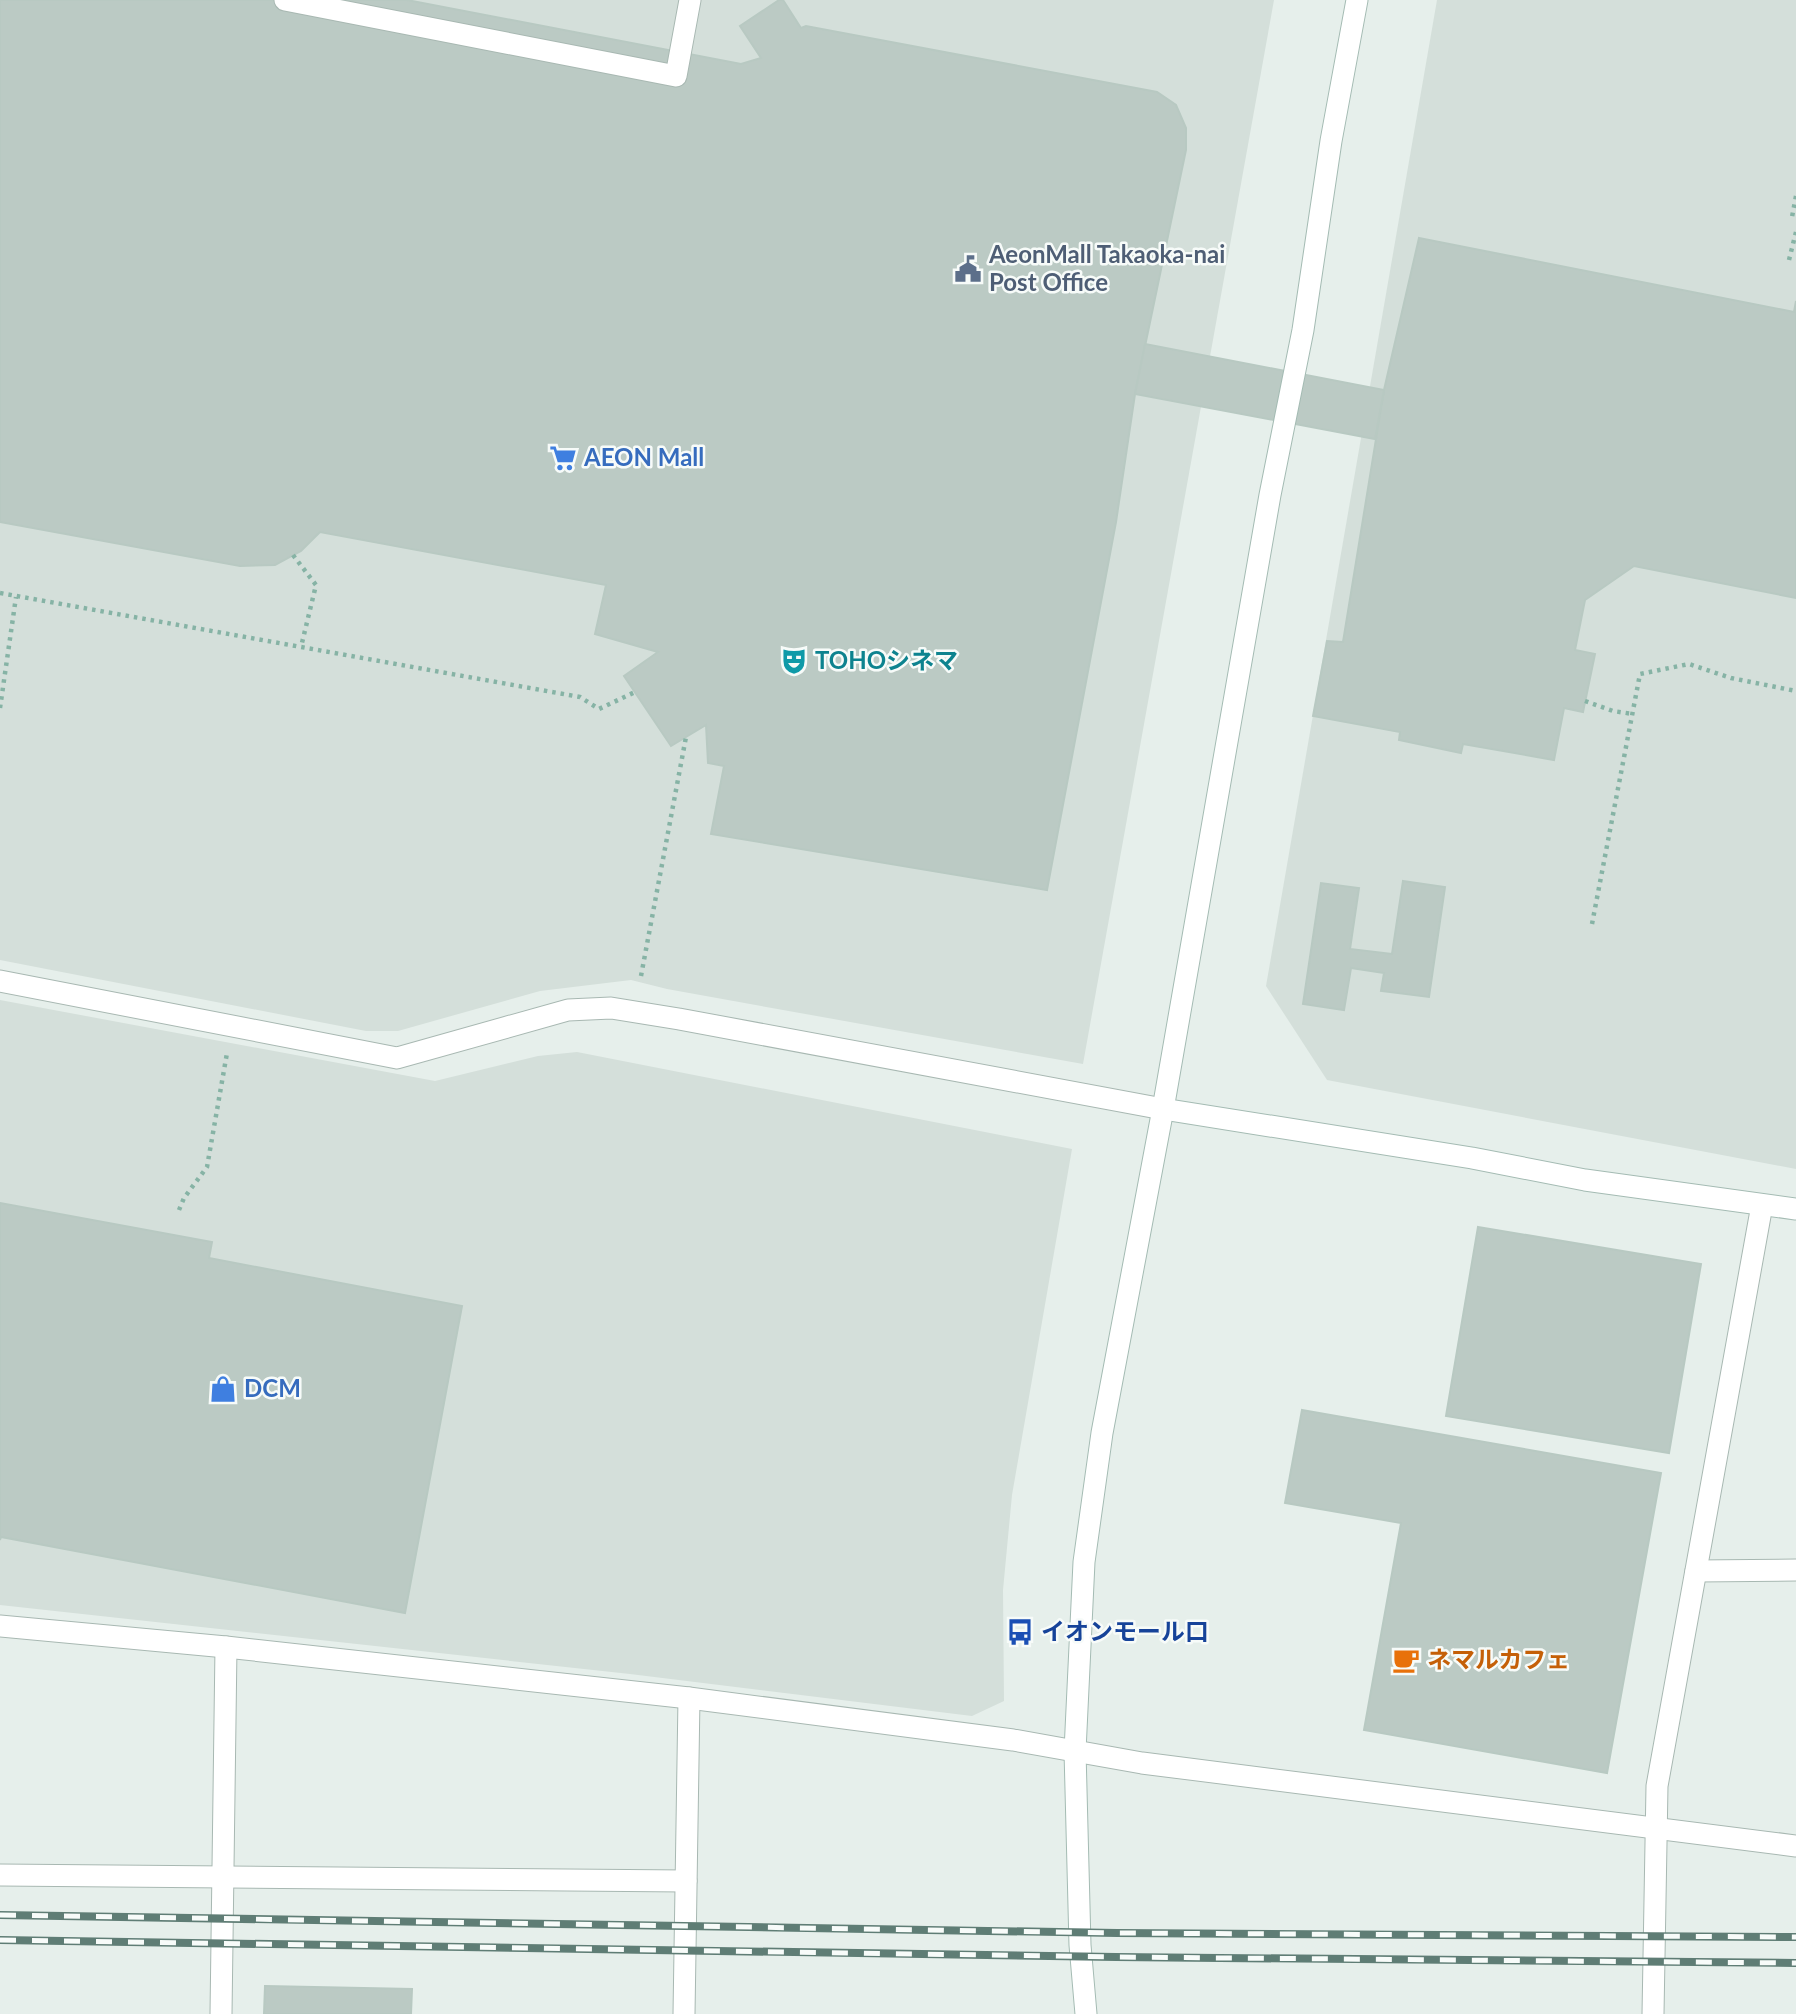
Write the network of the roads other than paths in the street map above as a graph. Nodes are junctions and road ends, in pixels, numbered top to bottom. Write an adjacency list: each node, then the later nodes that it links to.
1 (285, 0): 2 (street)
2 (690, 0)
3 (1357, 0): 5 (street)
4 (0, 981): 5 (street)
5 (1163, 1109): 6 (street); 13 (street)
6 (1762, 1205): 7 (street); 9 (street)
7 (1796, 1209)
8 (1796, 1570): 9 (street)
9 (1696, 1571): 14 (street)
10 (0, 1626): 11 (street)
11 (226, 1647): 12 (street); 17 (street)
12 (689, 1698): 13 (street); 18 (street)
13 (1075, 1751): 14 (street); 21 (street)
14 (1657, 1827): 15 (street); 22 (street)
15 (1796, 1846)
16 (0, 1875): 17 (street)
17 (223, 1878): 18 (street); 19 (street)
18 (686, 1881): 20 (street)
19 (221, 2014)
20 (684, 2014)
21 (1086, 2014)
22 (1653, 2014)

